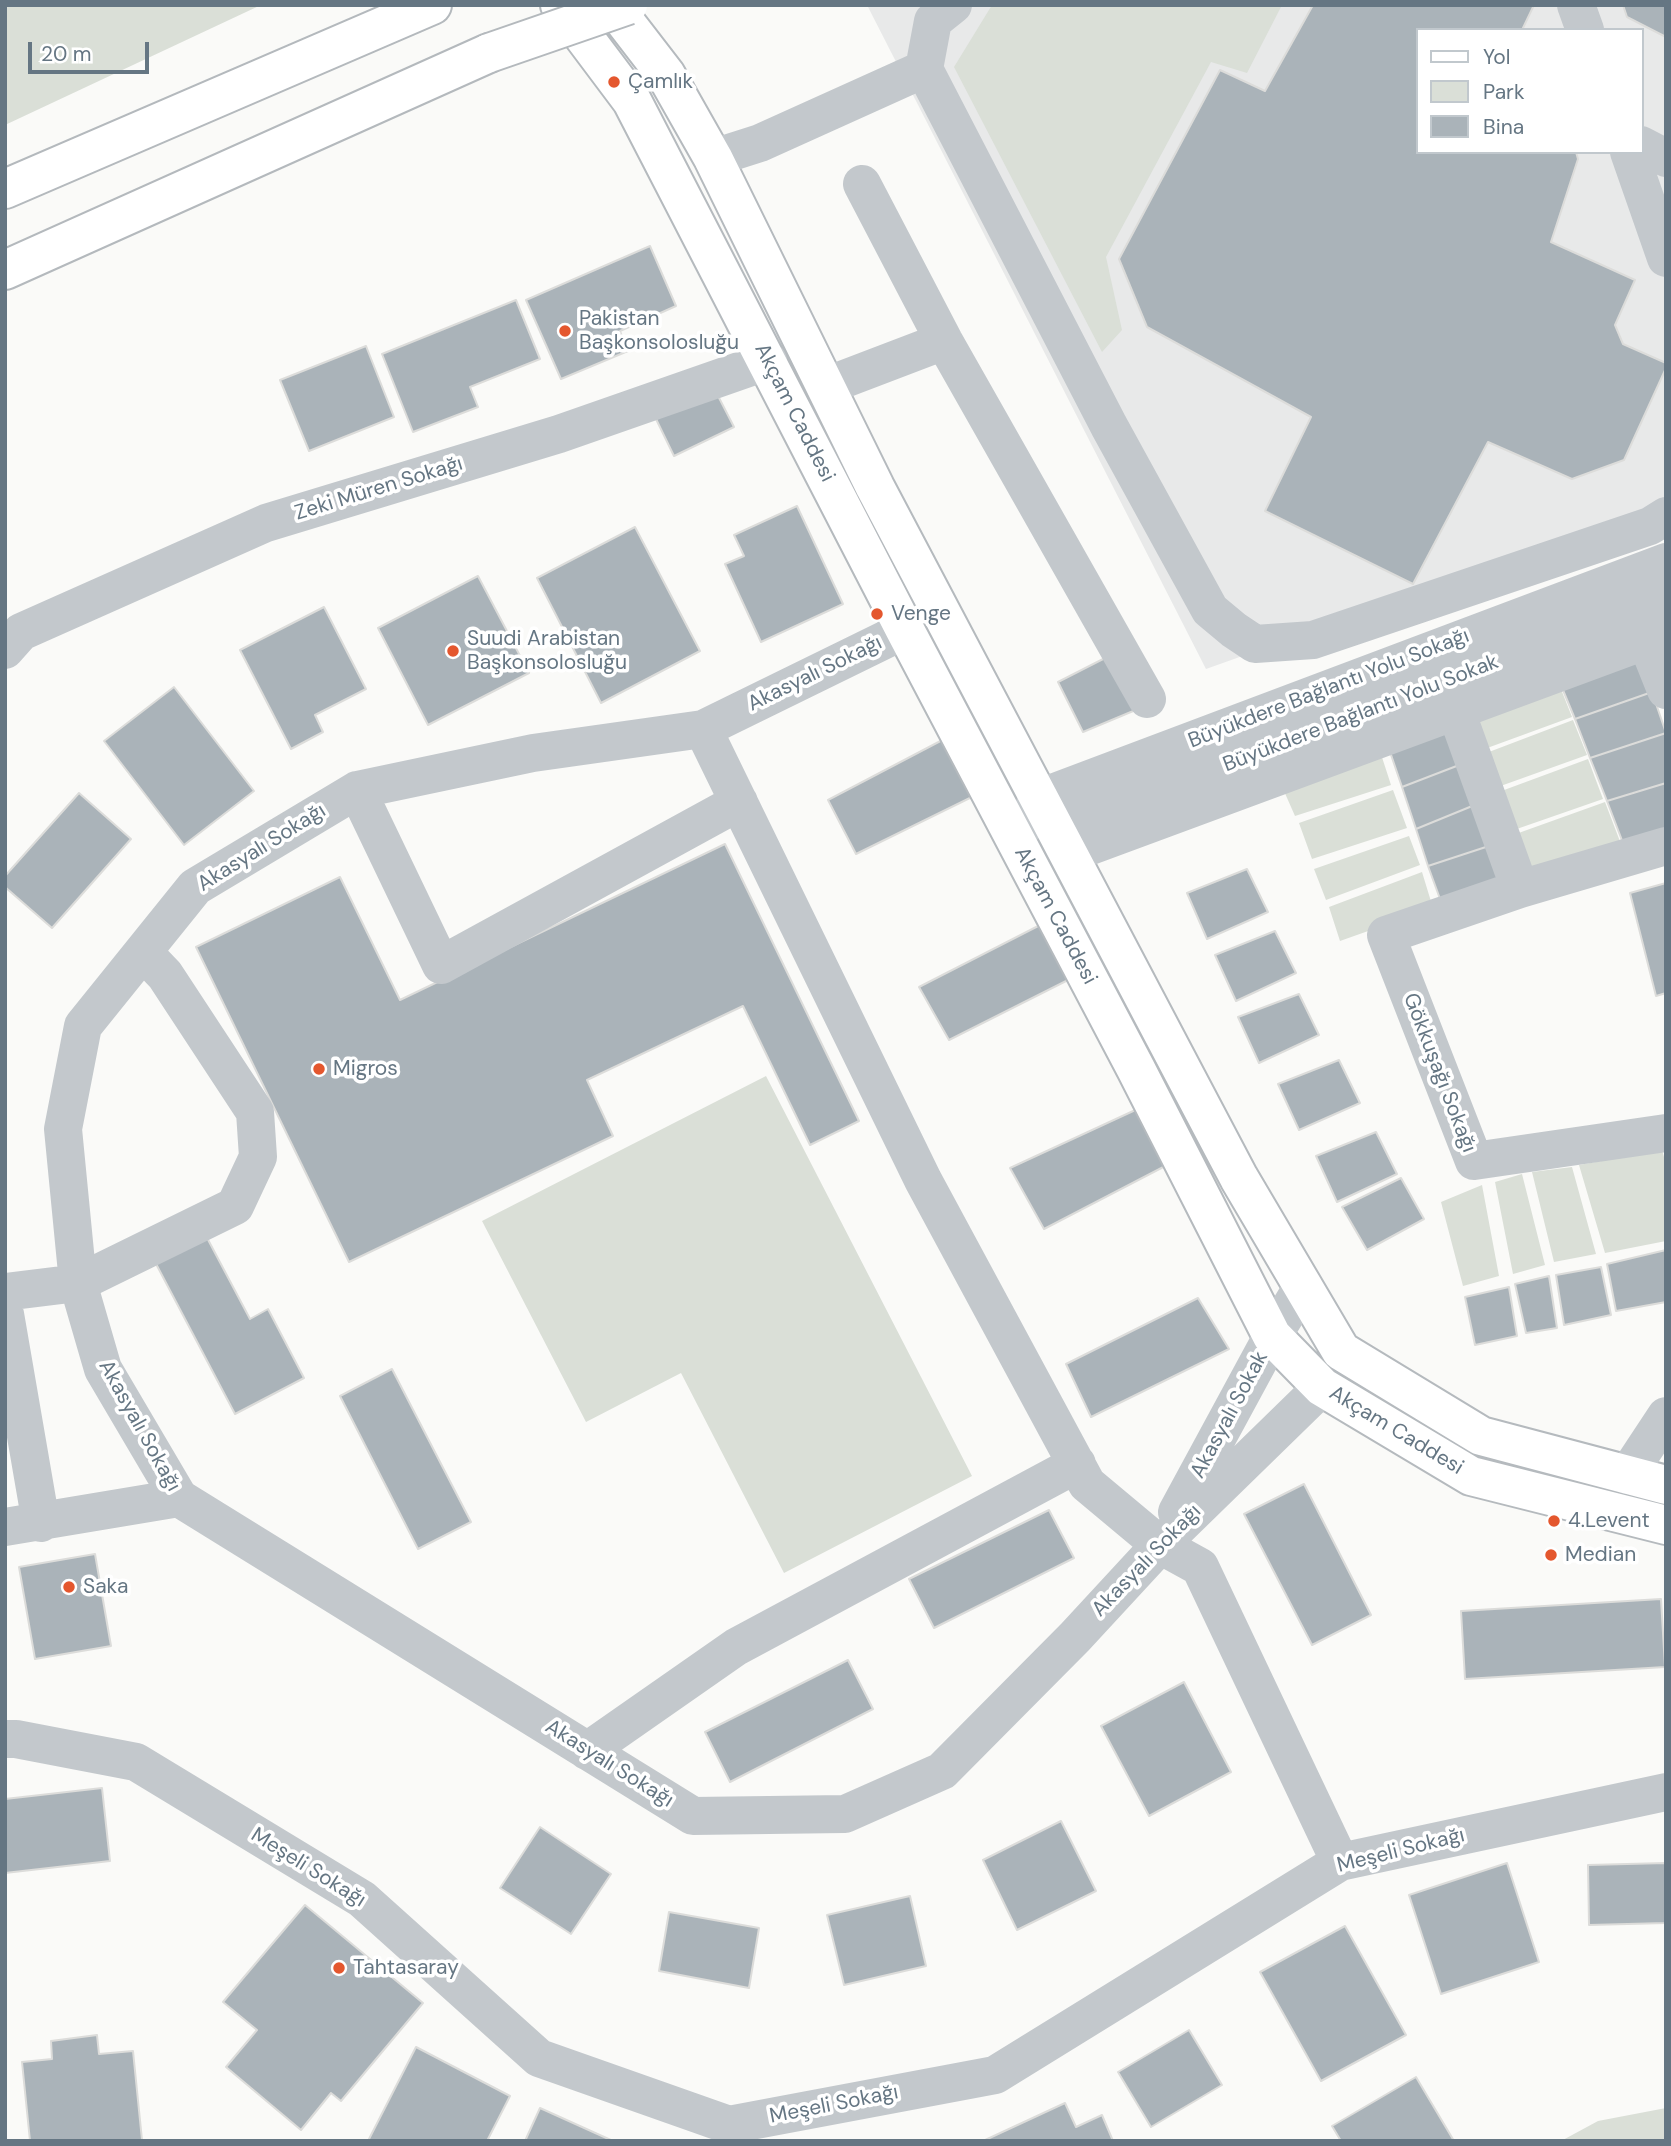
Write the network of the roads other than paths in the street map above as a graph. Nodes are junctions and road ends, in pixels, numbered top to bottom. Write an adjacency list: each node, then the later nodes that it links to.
1 (432, 5): 16 (main road)
2 (559, 5): 20 (main road, Akçam Caddesi)
3 (586, 5): 9 (main road, bridge)
4 (612, 5): 13 (main road, Akçam Caddesi)
5 (628, 5): 9 (main road, bridge)
6 (953, 5): 10 (street)
7 (1576, 5): 8 (street)
8 (1584, 28)
9 (489, 53): 18 (main road)
10 (924, 69): 13 (street); 22 (street)
11 (1643, 146): 14 (street)
12 (1630, 154): 17 (street)
13 (713, 158): 21 (main road, Akçam Caddesi)
14 (1666, 158)
15 (862, 184): 19 (street)
16 (5, 189)
17 (1666, 258)
18 (5, 270)
19 (944, 341): 21 (street); 29 (street)
20 (768, 361): 25 (main road, Akçam Caddesi); 27 (street, Zeki Müren Sokağı)
21 (826, 386): 34 (main road, Akçam Caddesi)
22 (1666, 516)
23 (1666, 562): 34 (street, Büyükdere Bağlantı Yolu Sokağı)
24 (1666, 599): 34 (street, Büyükdere Bağlantı Yolu Sokak)
25 (905, 630): 31 (street, Akasyalı Sokağı); 35 (main road, Akçam Caddesi)
26 (1656, 636): 28 (street); 30 (street)
27 (5, 650)
28 (1666, 690)
29 (1147, 699)
30 (1455, 711): 34 (street); 37 (street)
31 (704, 729): 32 (street, Akasyalı Sokağı); 33 (street)
32 (357, 790): 33 (street); 38 (street, Akasyalı Sokağı)
33 (739, 802): 47 (street)
34 (1054, 827): 35 (street); 41 (main road, Akçam Caddesi)
35 (1016, 842): 44 (main road, Akçam Caddesi)
36 (1666, 846): 37 (street, Gökkuşağı Sokağı)
37 (1520, 890): 39 (street, Gökkuşağı Sokağı)
38 (143, 952): 40 (street, Akasyalı Sokağı); 40 (street)
39 (1666, 1133)
40 (78, 1283): 42 (street); 50 (street, Akasyalı Sokağı)
41 (1303, 1286): 44 (street, Akasyalı Sokak); 48 (main road, Akçam Caddesi)
42 (5, 1292)
43 (5, 1314): 51 (street)
44 (1272, 1336): 45 (main road, Akçam Caddesi); 53 (street, Akasyalı Sokak)
45 (1322, 1387): 52 (main road, Akçam Caddesi); 53 (street, Akasyalı Sokağı)
46 (1666, 1416): 48 (street)
47 (1077, 1464): 53 (street); 55 (street)
48 (1628, 1475): 49 (main road, Akçam Caddesi)
49 (1666, 1485)
50 (179, 1498): 51 (street); 55 (street, Akasyalı Sokağı)
51 (23, 1525)
52 (1666, 1525)
53 (1160, 1545): 55 (street, Akasyalı Sokağı); 57 (street)
54 (5, 1739): 57 (street, Meşeli Sokağı)
55 (587, 1751)
56 (1666, 1792): 57 (street, Meşeli Sokağı)
57 (1340, 1862)

